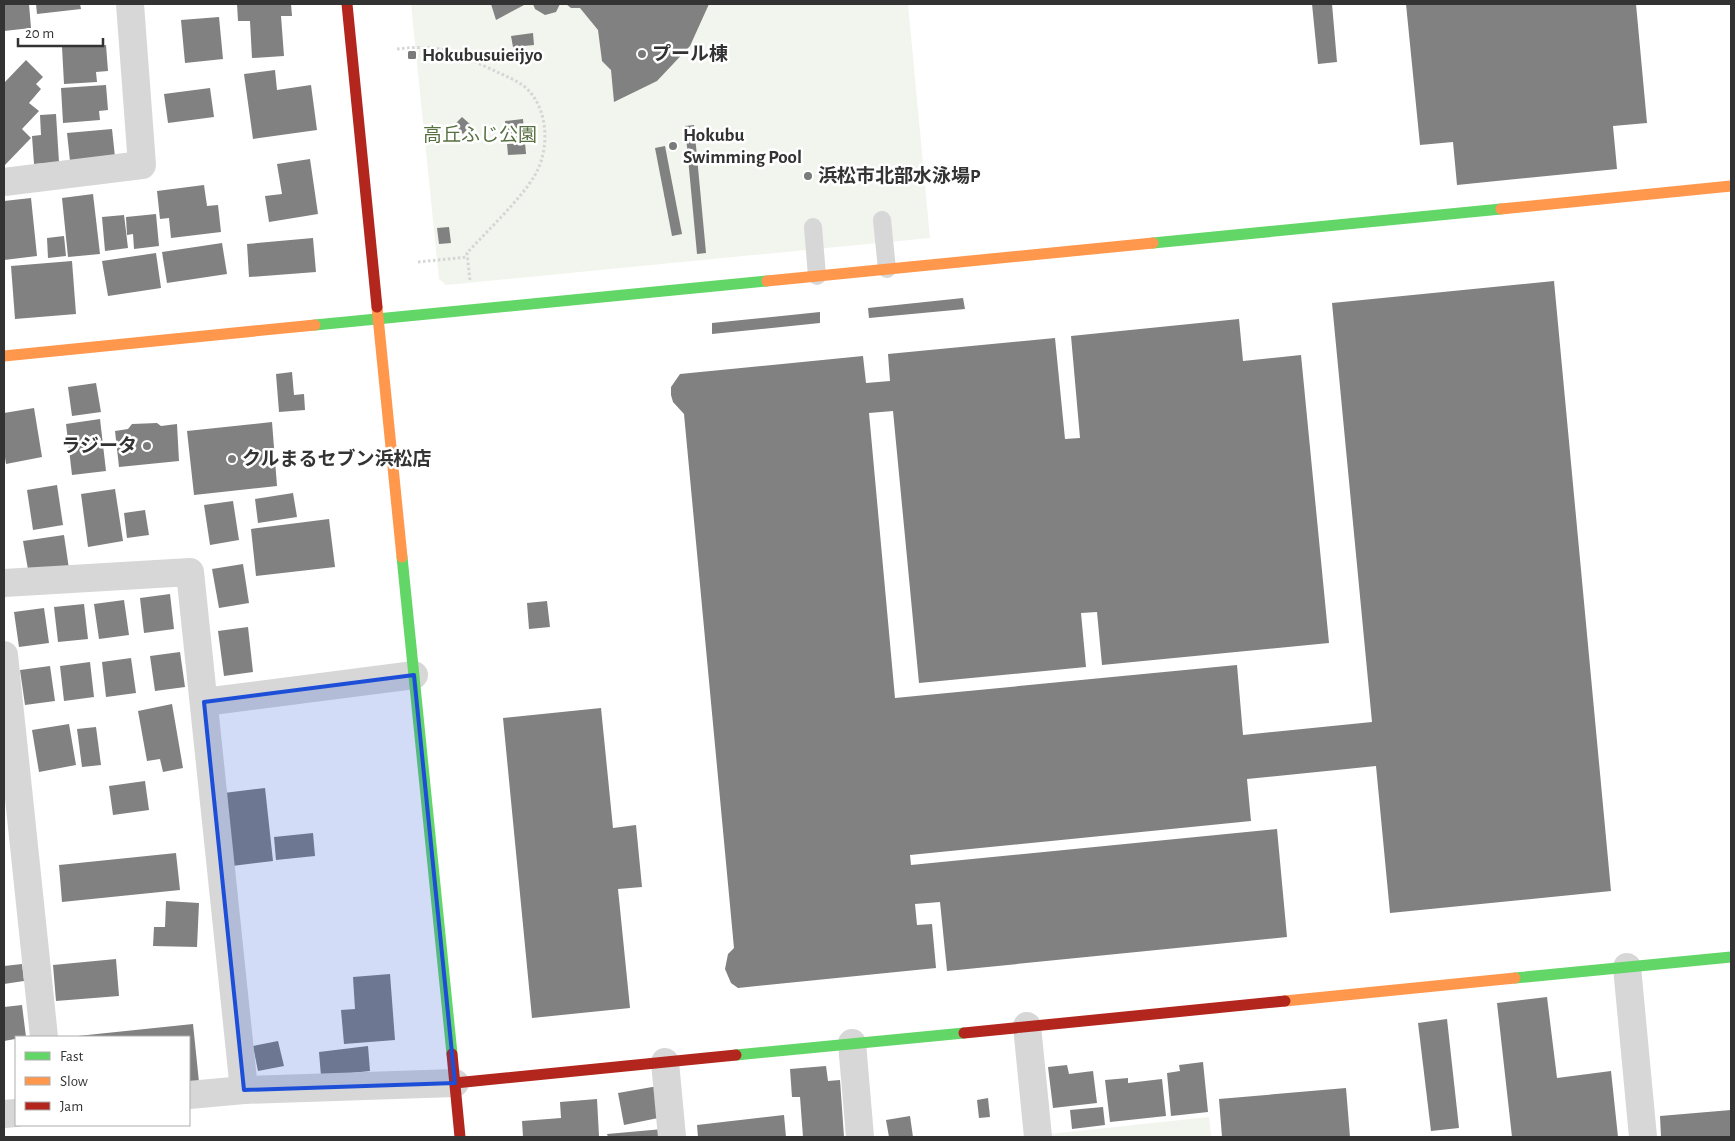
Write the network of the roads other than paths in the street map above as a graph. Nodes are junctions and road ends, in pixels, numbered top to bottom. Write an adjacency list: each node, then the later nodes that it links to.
1 (130, 4): 3 (street)
2 (347, 4): 9 (street)
3 (4, 182)
4 (1731, 186): 7 (street)
5 (882, 220): 7 (lane)
6 (813, 227): 8 (lane)
7 (887, 269): 8 (street)
8 (818, 276): 9 (street)
9 (379, 319): 10 (street); 13 (street)
10 (4, 356)
11 (4, 583): 14 (street)
12 (4, 655): 18 (street)
13 (414, 675): 14 (street); 21 (street)
14 (204, 702): 22 (street)
15 (1731, 957): 16 (street)
16 (1628, 967): 17 (street); 28 (street)
17 (1027, 1026): 19 (street); 27 (street)
18 (44, 1036)
19 (852, 1044): 20 (street); 26 (street)
20 (665, 1062): 21 (street); 25 (street)
21 (455, 1083): 22 (street); 24 (street)
22 (244, 1090): 23 (street)
23 (190, 1096)
24 (460, 1137)
25 (672, 1137)
26 (860, 1137)
27 (1038, 1137)
28 (1643, 1137)

